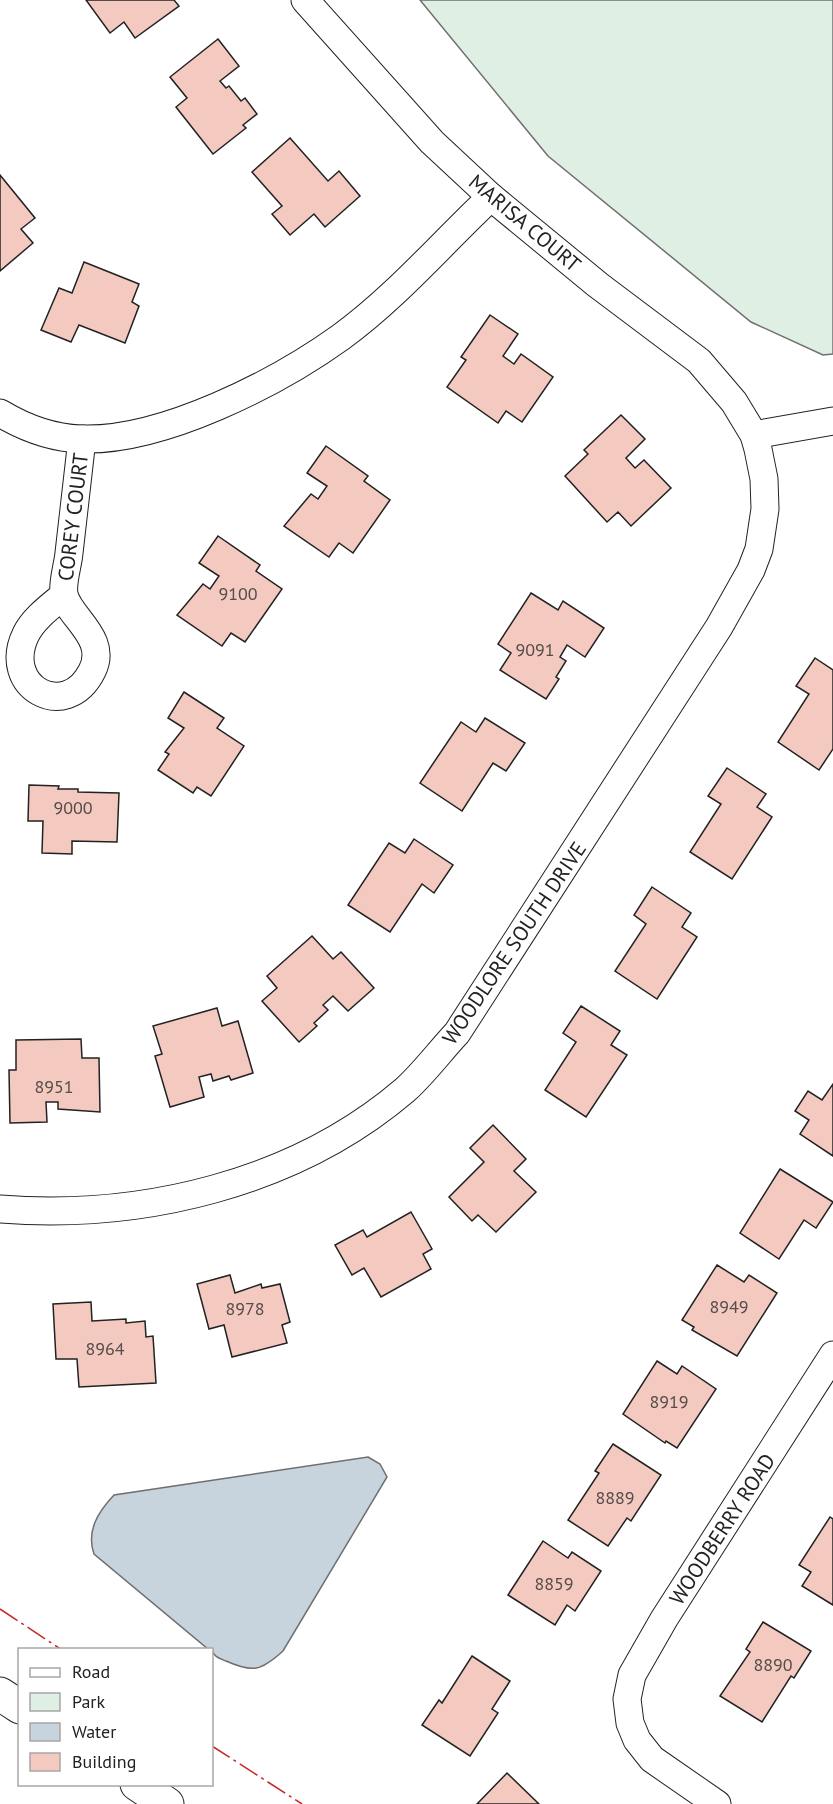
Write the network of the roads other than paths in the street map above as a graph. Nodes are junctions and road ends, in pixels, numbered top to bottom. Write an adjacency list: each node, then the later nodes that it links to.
1 (305, 0): 2 (street, MARISA COURT)
2 (491, 197): 5 (street, MARISA COURT); 6 (street)
3 (0, 413): 6 (street)
4 (833, 421): 5 (street)
5 (754, 435): 8 (street, WOODLORE SOUTH DRIVE)
6 (82, 439): 7 (street, COREY COURT)
7 (64, 595)
8 (0, 1209)
9 (833, 1355): 14 (street, WOODBERRY ROAD)
10 (0, 1694): 11 (street)
11 (18, 1706)
12 (139, 1786): 13 (street)
13 (167, 1804)
14 (717, 1804)

